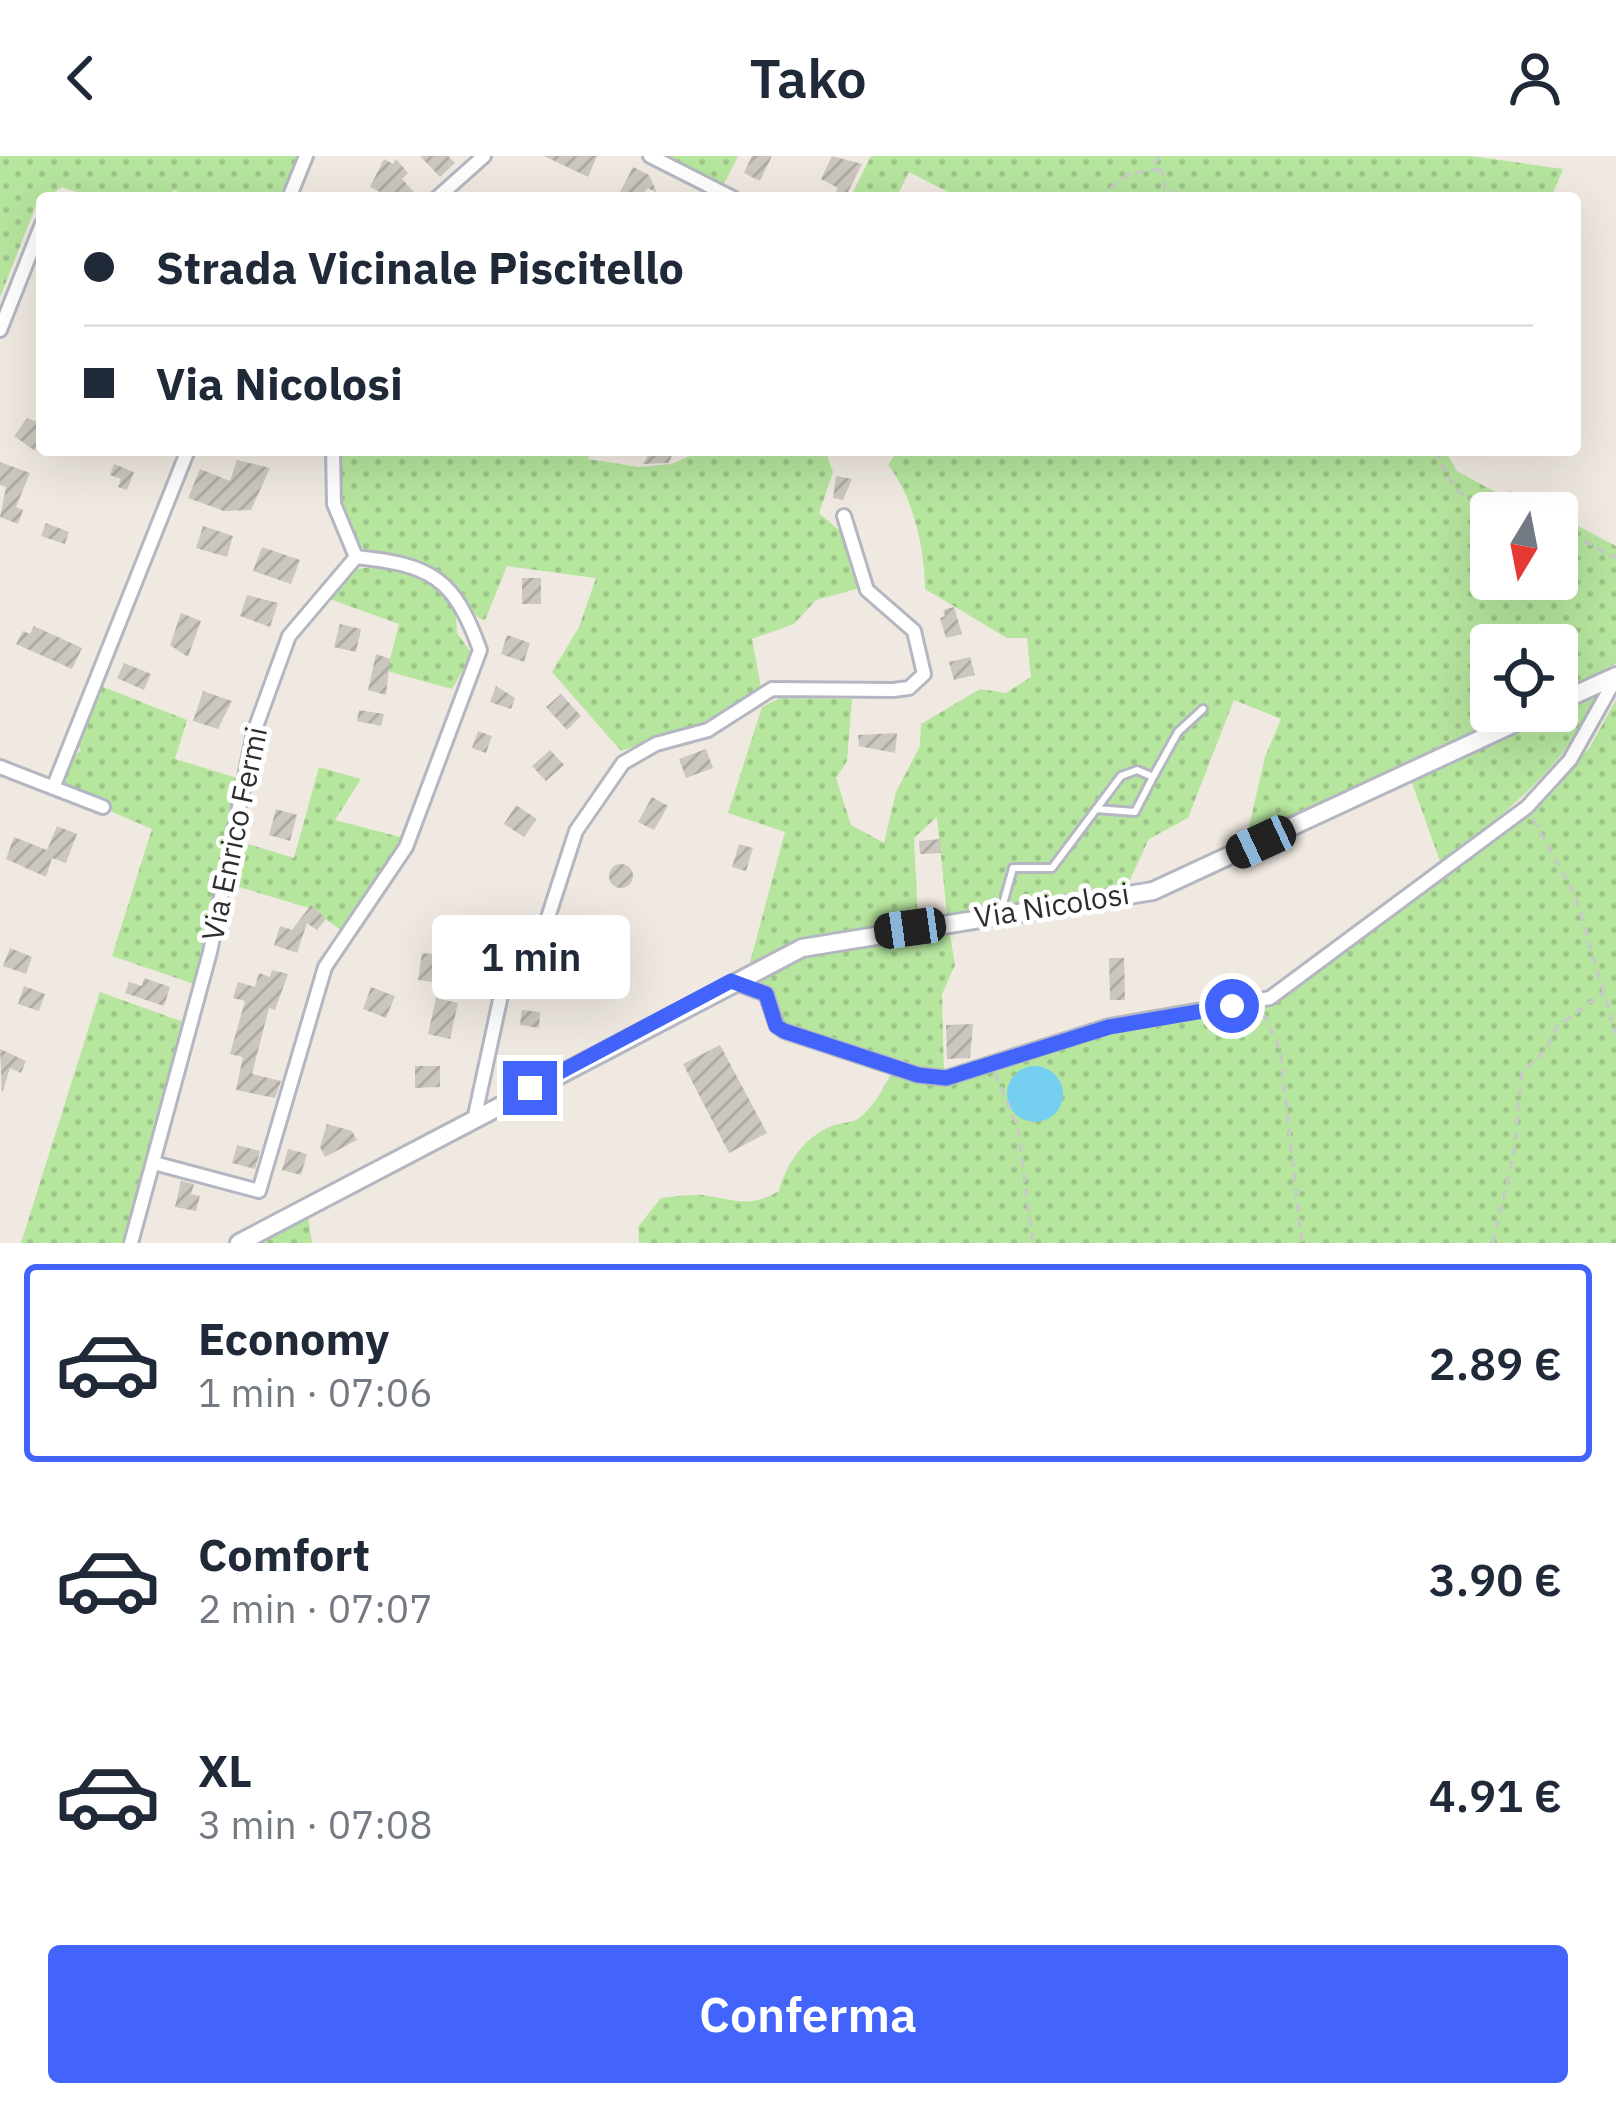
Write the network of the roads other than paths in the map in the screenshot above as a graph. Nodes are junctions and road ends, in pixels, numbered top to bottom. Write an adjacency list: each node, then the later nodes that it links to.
1 (306, 156): 4 (street)
2 (484, 156): 5 (street)
3 (650, 156): 6 (street)
4 (291, 192)
5 (444, 192)
6 (721, 192)
7 (36, 239): 8 (street)
8 (0, 330)
9 (186, 456): 19 (street)
10 (333, 456): 12 (street)
11 (844, 516): 24 (street)
12 (356, 556): 25 (street, Via Enrico Fermi); 25 (street)
13 (1616, 677): 14 (main road); 23 (street)
14 (1578, 694)
15 (1203, 709): 18 (lane)
16 (1496, 732): 22 (main road, Via Nicolosi)
17 (0, 767): 19 (street)
18 (1153, 777): 21 (lane); 21 (lane)
19 (52, 788): 20 (street)
20 (103, 808)
21 (1096, 809): 22 (lane)
22 (1000, 914): 23 (main road, Via Nicolosi)
23 (731, 981): 24 (main road, Via Nicolosi)
24 (474, 1120): 27 (main road, Via Nicolosi)
25 (154, 1162): 26 (street, Via Enrico Fermi)
26 (131, 1243)
27 (239, 1243)

